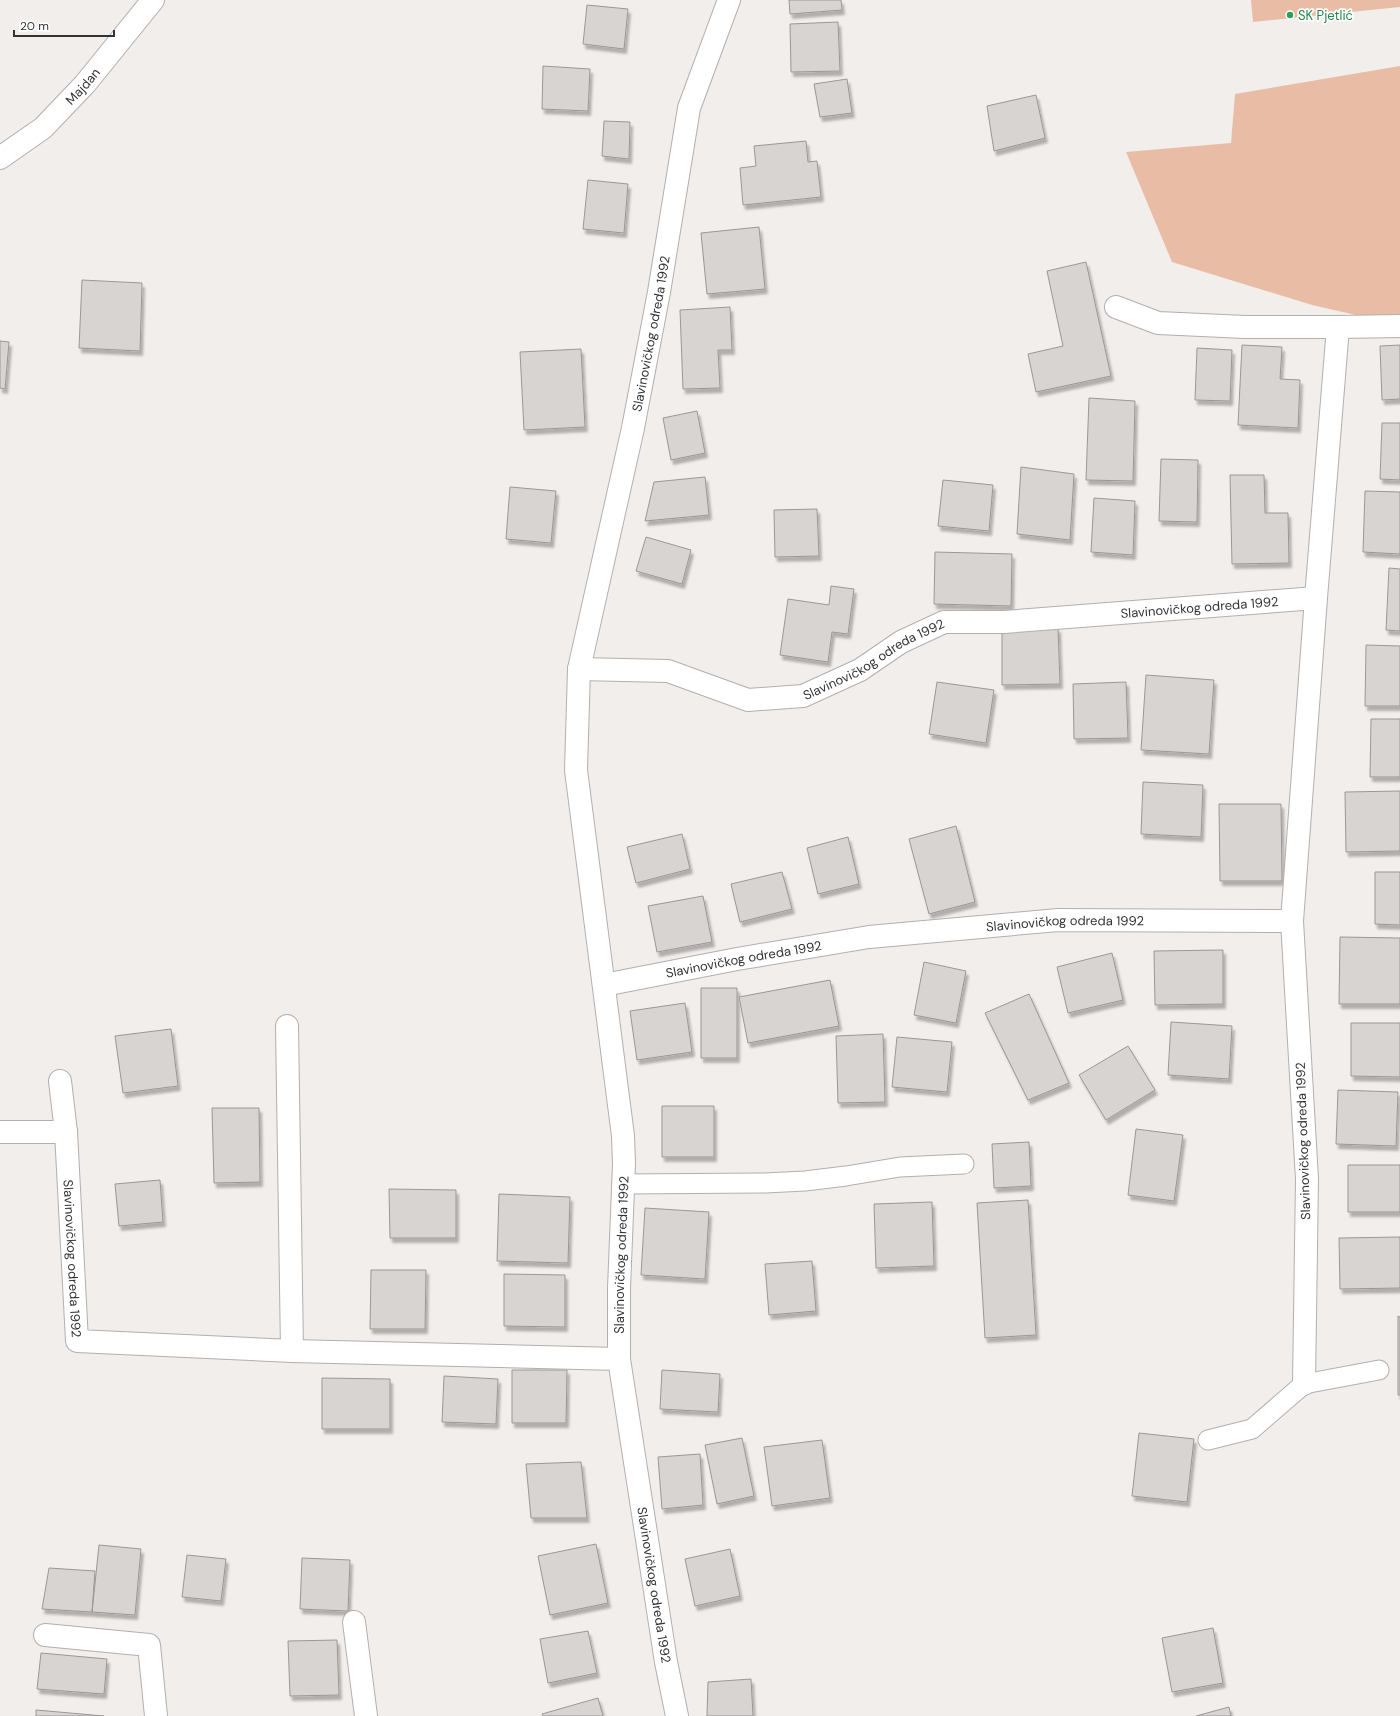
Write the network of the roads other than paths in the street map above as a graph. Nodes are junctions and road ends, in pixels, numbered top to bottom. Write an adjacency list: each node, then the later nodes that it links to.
1 (153, 0): 3 (street, Majdan)
2 (729, 0): 8 (street, Slavinovičkog odreda 1992)
3 (0, 158)
4 (1116, 307): 6 (street)
5 (1400, 326): 6 (street)
6 (1338, 327): 7 (street, Slavinovičkog odreda 1992)
7 (1316, 598): 8 (street, Slavinovičkog odreda 1992); 9 (street, Slavinovičkog odreda 1992)
8 (579, 669): 10 (street, Slavinovičkog odreda 1992)
9 (1292, 921): 10 (street, Slavinovičkog odreda 1992); 20 (street, Slavinovičkog odreda 1992)
10 (604, 985): 16 (street, Slavinovičkog odreda 1992)
11 (287, 1026): 17 (street)
12 (60, 1081): 14 (street, Slavinovičkog odreda 1992)
13 (0, 1132): 14 (street)
14 (66, 1132): 17 (street, Slavinovičkog odreda 1992)
15 (964, 1164): 16 (lane)
16 (622, 1184): 18 (street, Slavinovičkog odreda 1992)
17 (292, 1351): 18 (street, Slavinovičkog odreda 1992)
18 (619, 1359): 26 (street, Slavinovičkog odreda 1992)
19 (1379, 1370): 20 (lane)
20 (1304, 1384): 21 (lane)
21 (1208, 1440)
22 (354, 1622): 25 (street)
23 (45, 1635): 24 (street)
24 (156, 1716)
25 (366, 1716)
26 (677, 1716)

